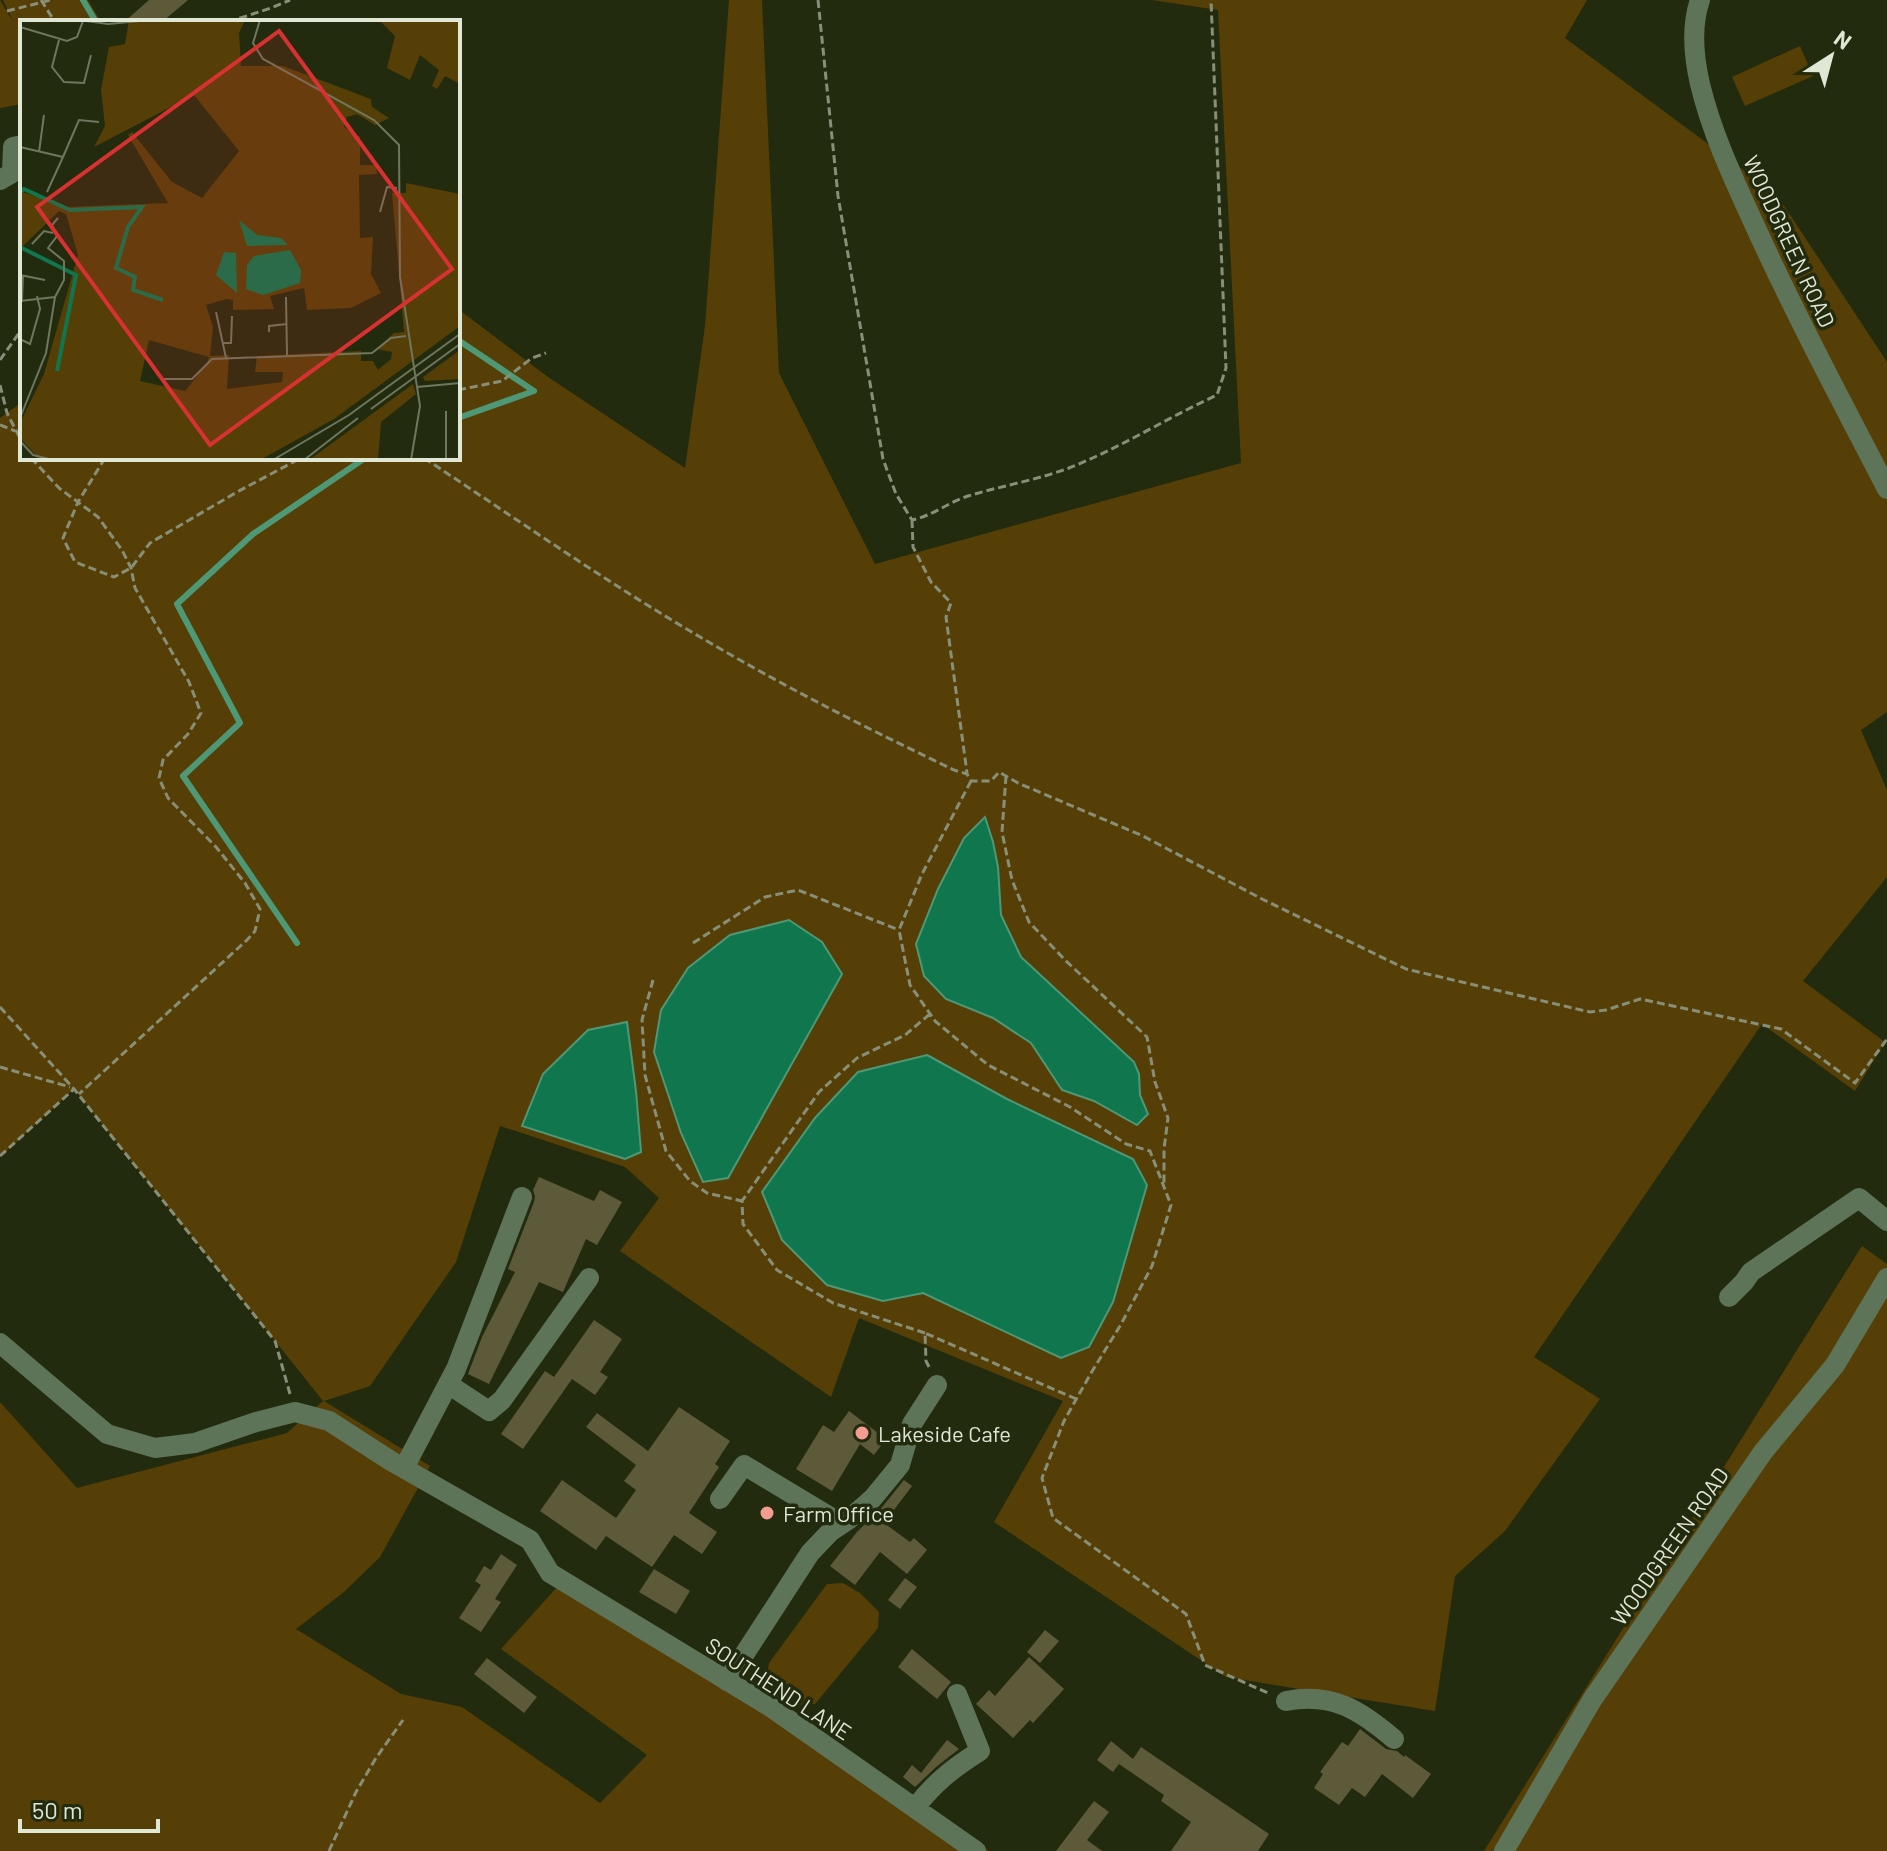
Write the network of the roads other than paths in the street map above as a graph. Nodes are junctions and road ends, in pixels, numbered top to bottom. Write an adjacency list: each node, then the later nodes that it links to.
1 (1700, 0): 4 (street, WOODGREEN ROAD)
2 (20, 145): 3 (street)
3 (0, 180)
4 (1887, 489)
5 (522, 1197): 11 (street)
6 (1887, 1221): 9 (street)
7 (589, 1278): 11 (street)
8 (1887, 1278): 22 (street, WOODGREEN ROAD)
9 (1729, 1297)
10 (0, 1343): 13 (street)
11 (448, 1384): 13 (street)
12 (937, 1385): 15 (street)
13 (404, 1468): 16 (street, SOUTHEND LANE)
14 (720, 1499): 15 (street)
15 (842, 1524): 16 (street)
16 (727, 1681): 20 (street, SOUTHEND LANE)
17 (957, 1694): 20 (street)
18 (1286, 1701): 19 (street)
19 (1394, 1739)
20 (915, 1808): 21 (street, SOUTHEND LANE)
21 (976, 1851)
22 (1504, 1851)

